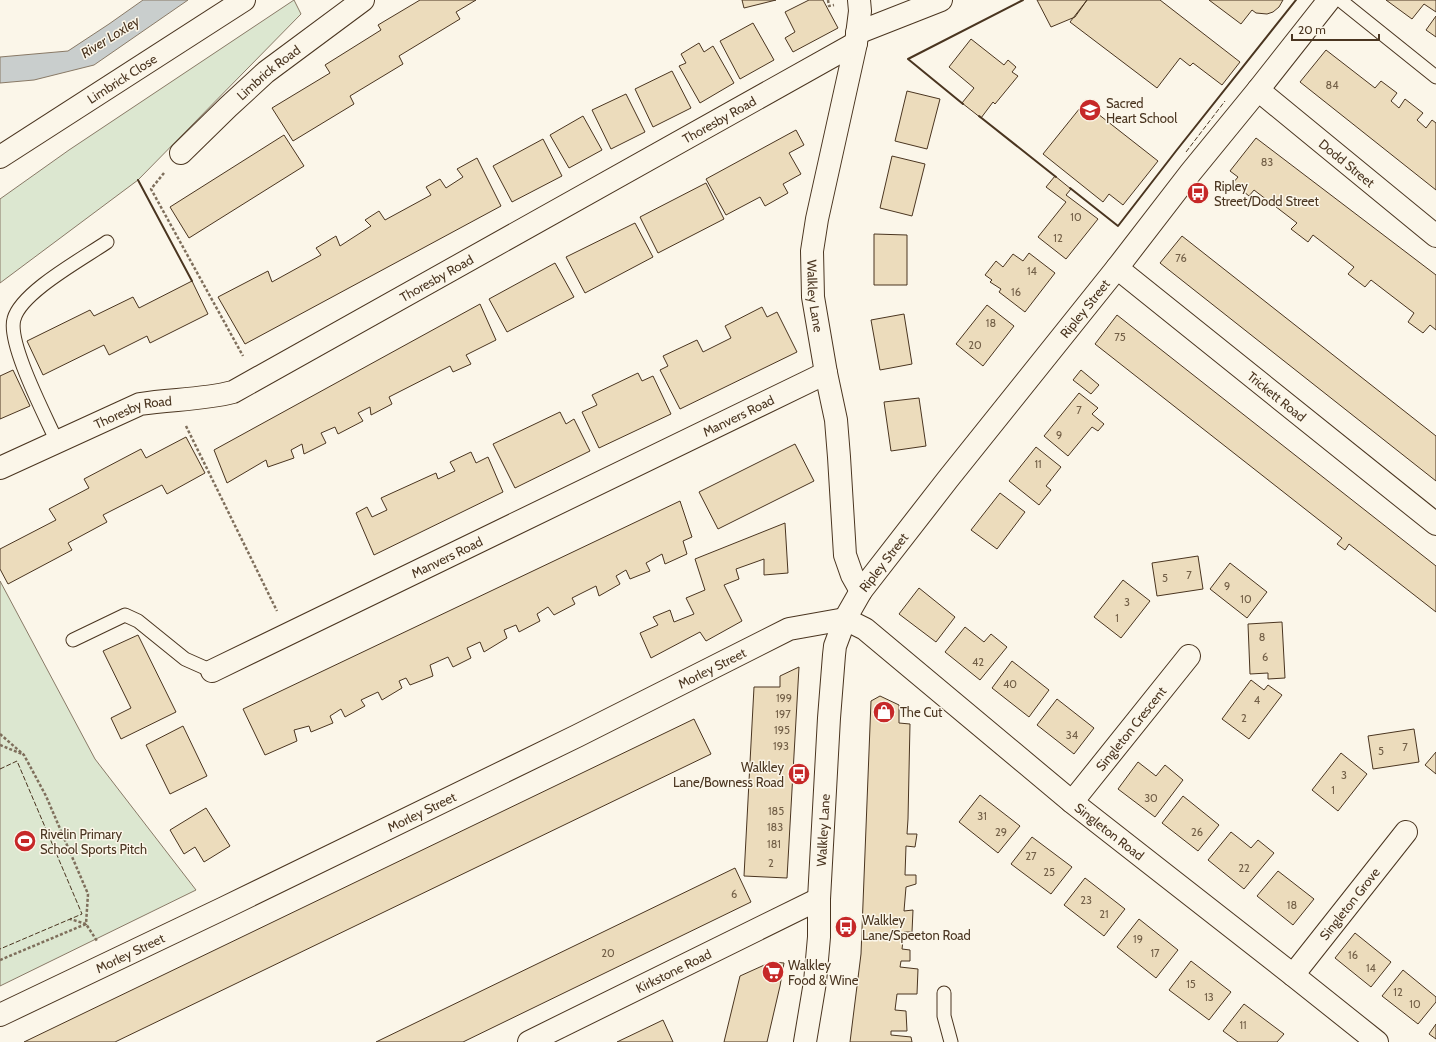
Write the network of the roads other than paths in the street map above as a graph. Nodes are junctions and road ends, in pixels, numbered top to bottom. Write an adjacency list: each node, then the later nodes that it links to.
1 (244, 0): 11 (street, Limbrick Close)
2 (364, 0): 10 (street, Limbrick Road)
3 (859, 0): 7 (street, Walkley Lane)
4 (941, 0): 7 (street, Thoresby Road)
5 (1329, 0): 9 (street, Ripley Street)
6 (1340, 0): 8 (lane)
7 (857, 38): 15 (street, Walkley Lane); 16 (street, Thoresby Road)
8 (1436, 77)
9 (1258, 90): 12 (street, Dodd Street); 14 (street, Ripley Street)
10 (181, 153)
11 (0, 157)
12 (1436, 236)
13 (108, 242): 16 (lane)
14 (1117, 268): 18 (street, Trickett Road); 19 (street, Ripley Street)
15 (826, 373): 19 (street, Walkley Lane); 23 (street, Manvers Road)
16 (57, 442): 17 (street, Thoresby Road)
17 (0, 468)
18 (1436, 524)
19 (861, 591): 20 (street, Ripley Street)
20 (845, 619): 24 (street, Singleton Road); 26 (street, Walkley Lane); 29 (street, Morley Street)
21 (73, 640): 23 (lane, Manvers Road)
22 (1189, 656): 24 (street, Singleton Crescent)
23 (212, 671)
24 (1072, 802): 27 (street, Singleton Road)
25 (1406, 832): 27 (street, Singleton Grove)
26 (819, 899): 30 (street, Kirkstone Road); 31 (street, Walkley Lane)
27 (1293, 975): 33 (street, Singleton Road)
28 (944, 993): 32 (lane)
29 (0, 1015)
30 (529, 1042)
31 (805, 1042)
32 (952, 1042)
33 (1377, 1042)

